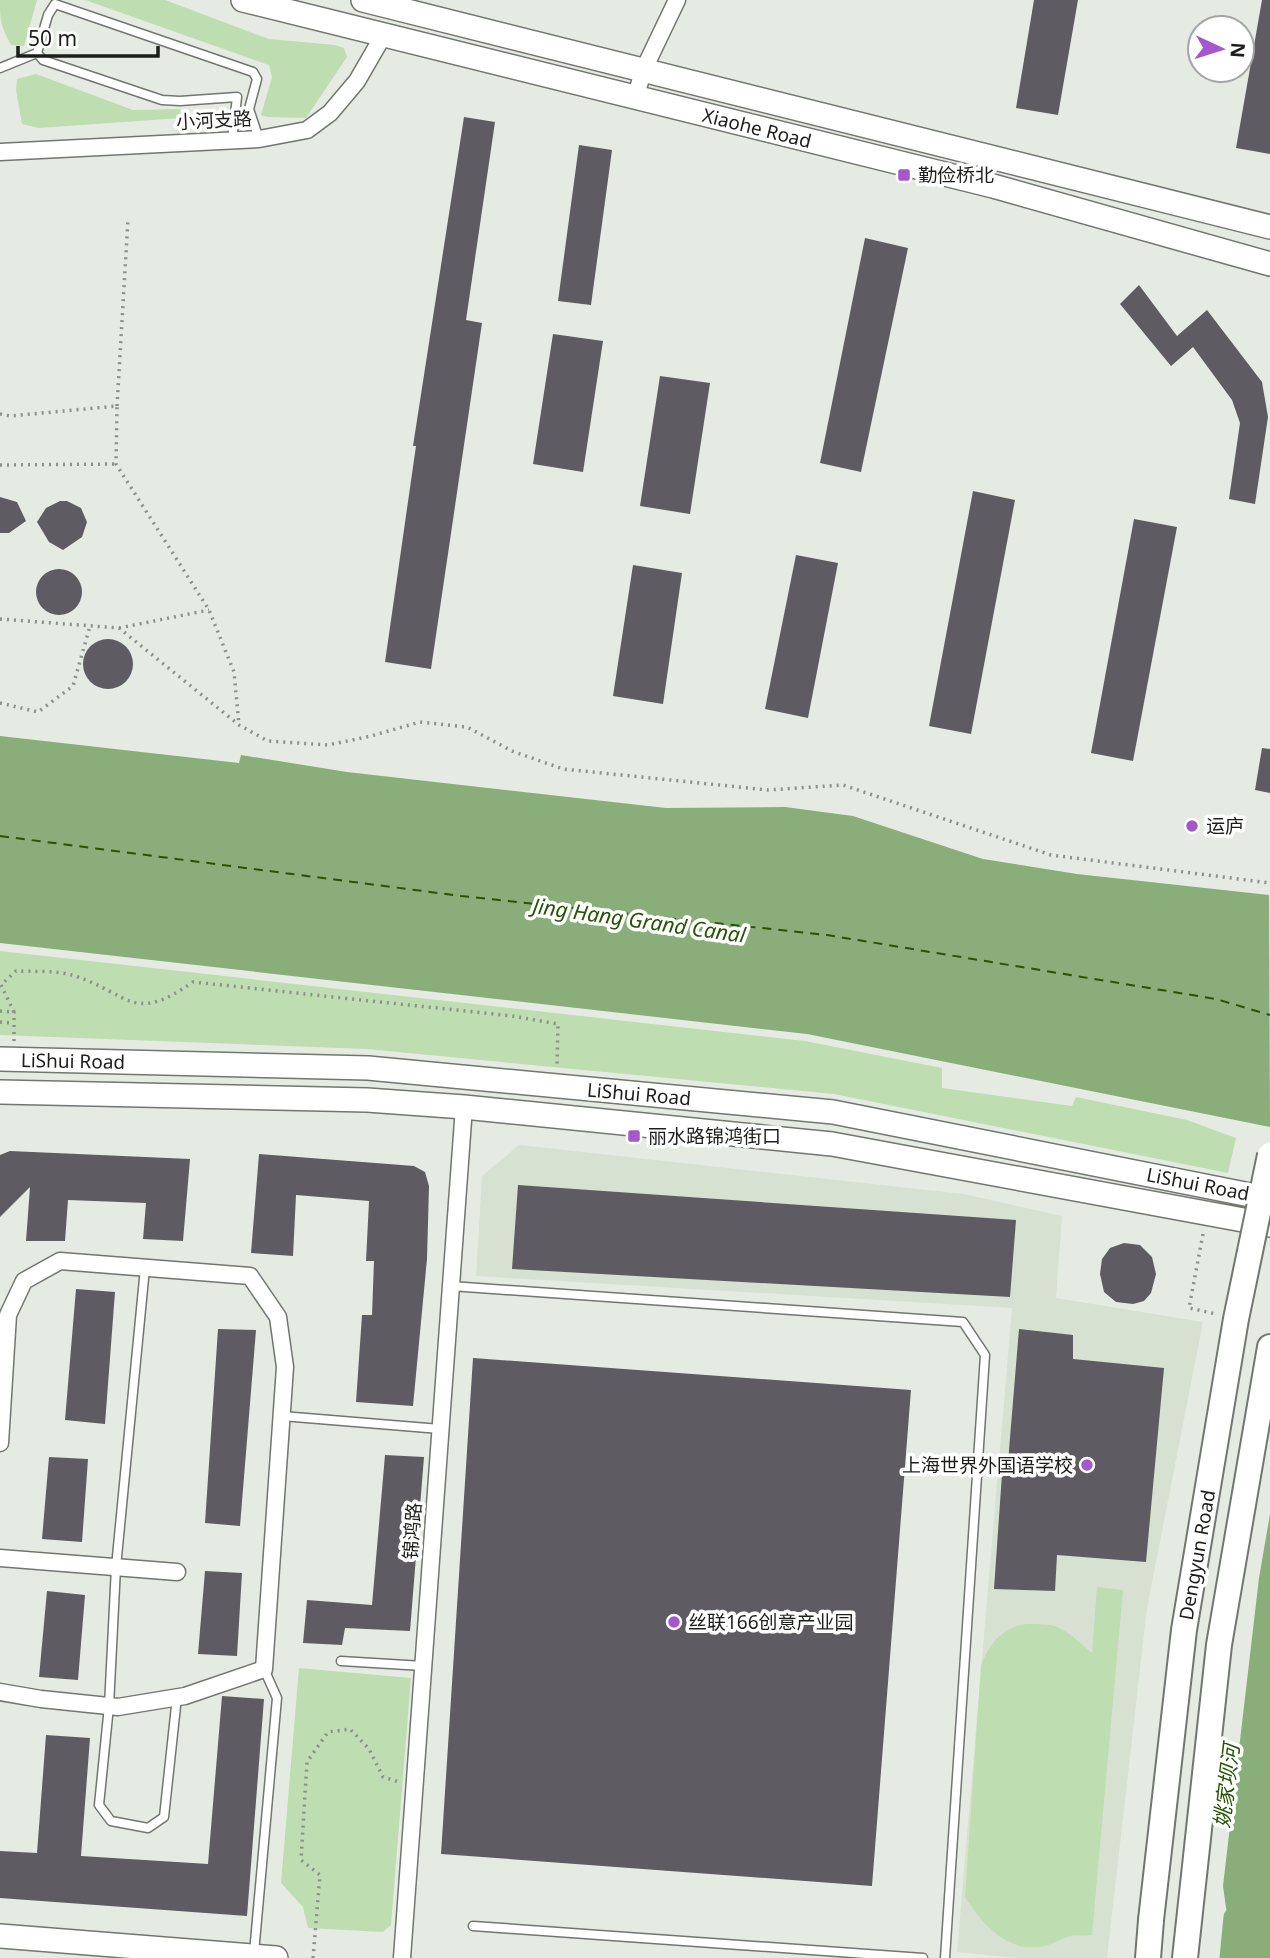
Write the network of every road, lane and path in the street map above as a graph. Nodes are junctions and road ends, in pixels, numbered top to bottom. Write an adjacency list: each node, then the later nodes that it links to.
1 (243, 0): 4 (main road, Xiaohe Road)
2 (363, 0): 7 (main road, Xiaohe Road)
3 (677, 0): 7 (street)
4 (383, 36): 10 (main road, Xiaohe Road); 11 (street, 小河支路)
5 (37, 53): 6 (lane); 8 (lane); 9 (lane)
6 (0, 68)
7 (644, 69): 10 (street); 15 (main road, Xiaohe Road)
8 (253, 92): 9 (lane); 11 (lane)
9 (237, 97): 12 (lane)
10 (635, 98): 16 (main road, Xiaohe Road)
11 (259, 139): 12 (street, 小河支路)
12 (232, 141): 13 (street, 小河支路)
13 (0, 152)
14 (128, 219): 17 (path)
15 (1270, 227)
16 (1270, 264)
17 (117, 406): 18 (path); 19 (path)
18 (0, 414)
19 (116, 464): 20 (path); 21 (path)
20 (0, 465)
21 (209, 610): 24 (path); 26 (path)
22 (0, 619): 23 (path)
23 (90, 626): 24 (path); 25 (path)
24 (119, 628): 26 (path)
25 (0, 703)
26 (239, 724): 27 (path)
27 (1270, 883)
28 (0, 1011): 29 (path)
29 (14, 1012): 31 (path); 33 (path)
30 (0, 1022): 31 (path)
31 (14, 1023): 32 (path)
32 (7, 1051): 37 (main road, LiShui Road)
33 (557, 1073)
34 (0, 1092): 35 (main road, LiShui Road)
35 (464, 1107): 38 (main road, LiShui Road); 41 (street, 锦鸿路)
36 (1270, 1155): 42 (main road, Dengyun Road, bridge)
37 (1270, 1199)
38 (1270, 1224)
39 (1203, 1234): 42 (path)
40 (145, 1268): 44 (street); 46 (street); 48 (lane)
41 (451, 1286): 45 (street, 锦鸿路); 63 (lane)
42 (1236, 1319): 64 (main road, Dengyun Road, bridge)
43 (1270, 1347): 65 (main road, Dengyun Road)
44 (282, 1416): 45 (lane); 52 (street)
45 (440, 1429): 51 (street, 锦鸿路)
46 (0, 1443)
47 (0, 1558): 48 (street)
48 (116, 1567): 49 (street); 55 (lane)
49 (177, 1572)
50 (341, 1661): 51 (lane)
51 (423, 1666): 56 (street, 锦鸿路)
52 (264, 1669): 54 (street); 59 (lane)
53 (0, 1692): 55 (street)
54 (177, 1698): 55 (street); 55 (lane)
55 (109, 1706)
56 (414, 1786): 60 (path); 61 (street, 锦鸿路)
57 (473, 1926): 62 (lane)
58 (0, 1936): 59 (main road)
59 (265, 1957)
60 (313, 1958)
61 (402, 1958)
62 (923, 1958)
63 (945, 1958)
64 (1148, 1958)
65 (1185, 1958)

